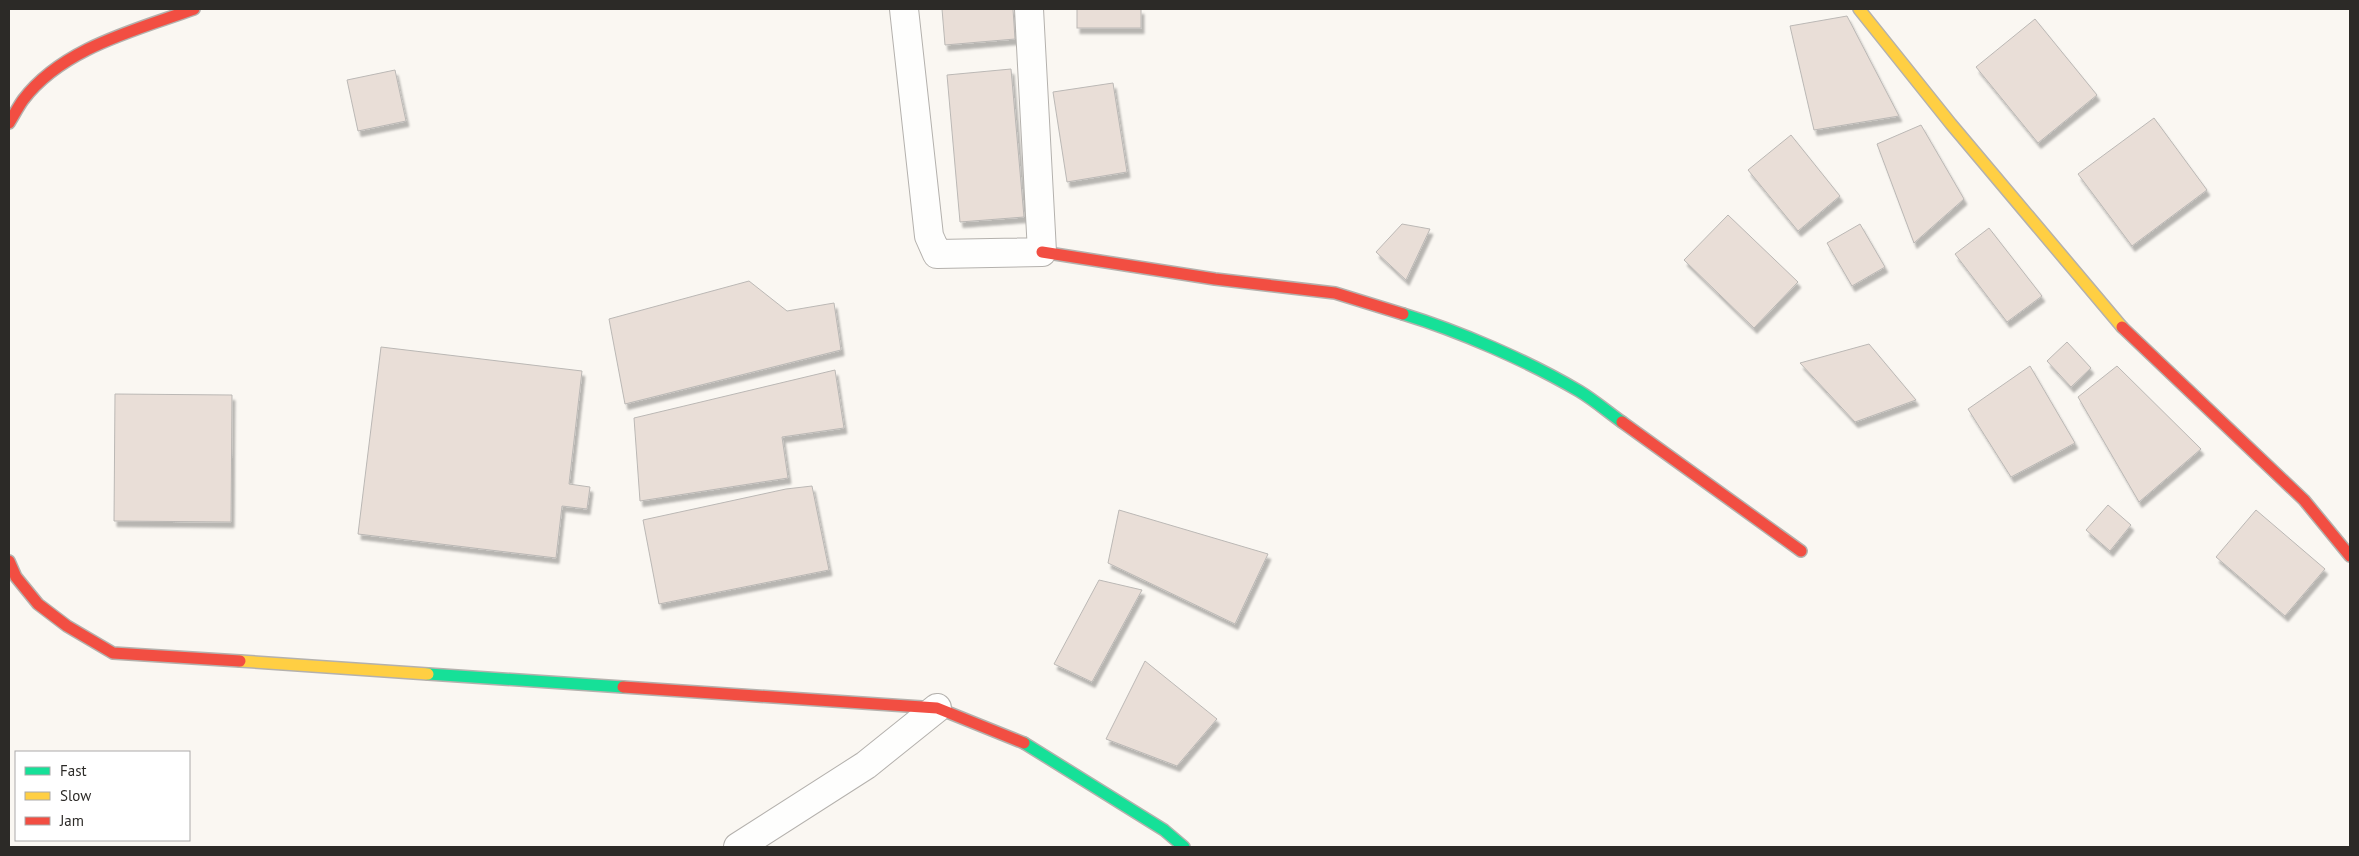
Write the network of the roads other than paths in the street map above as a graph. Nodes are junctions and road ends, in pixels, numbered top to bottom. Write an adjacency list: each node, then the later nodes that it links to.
1 (194, 9): 5 (street)
2 (904, 9): 6 (street)
3 (1029, 9): 6 (street)
4 (1859, 9): 8 (street)
5 (9, 123)
6 (1042, 252): 7 (street)
7 (1801, 551)
8 (2350, 556)
9 (9, 561): 10 (street)
10 (937, 708): 11 (street); 12 (street)
11 (738, 847)
12 (1184, 847)

